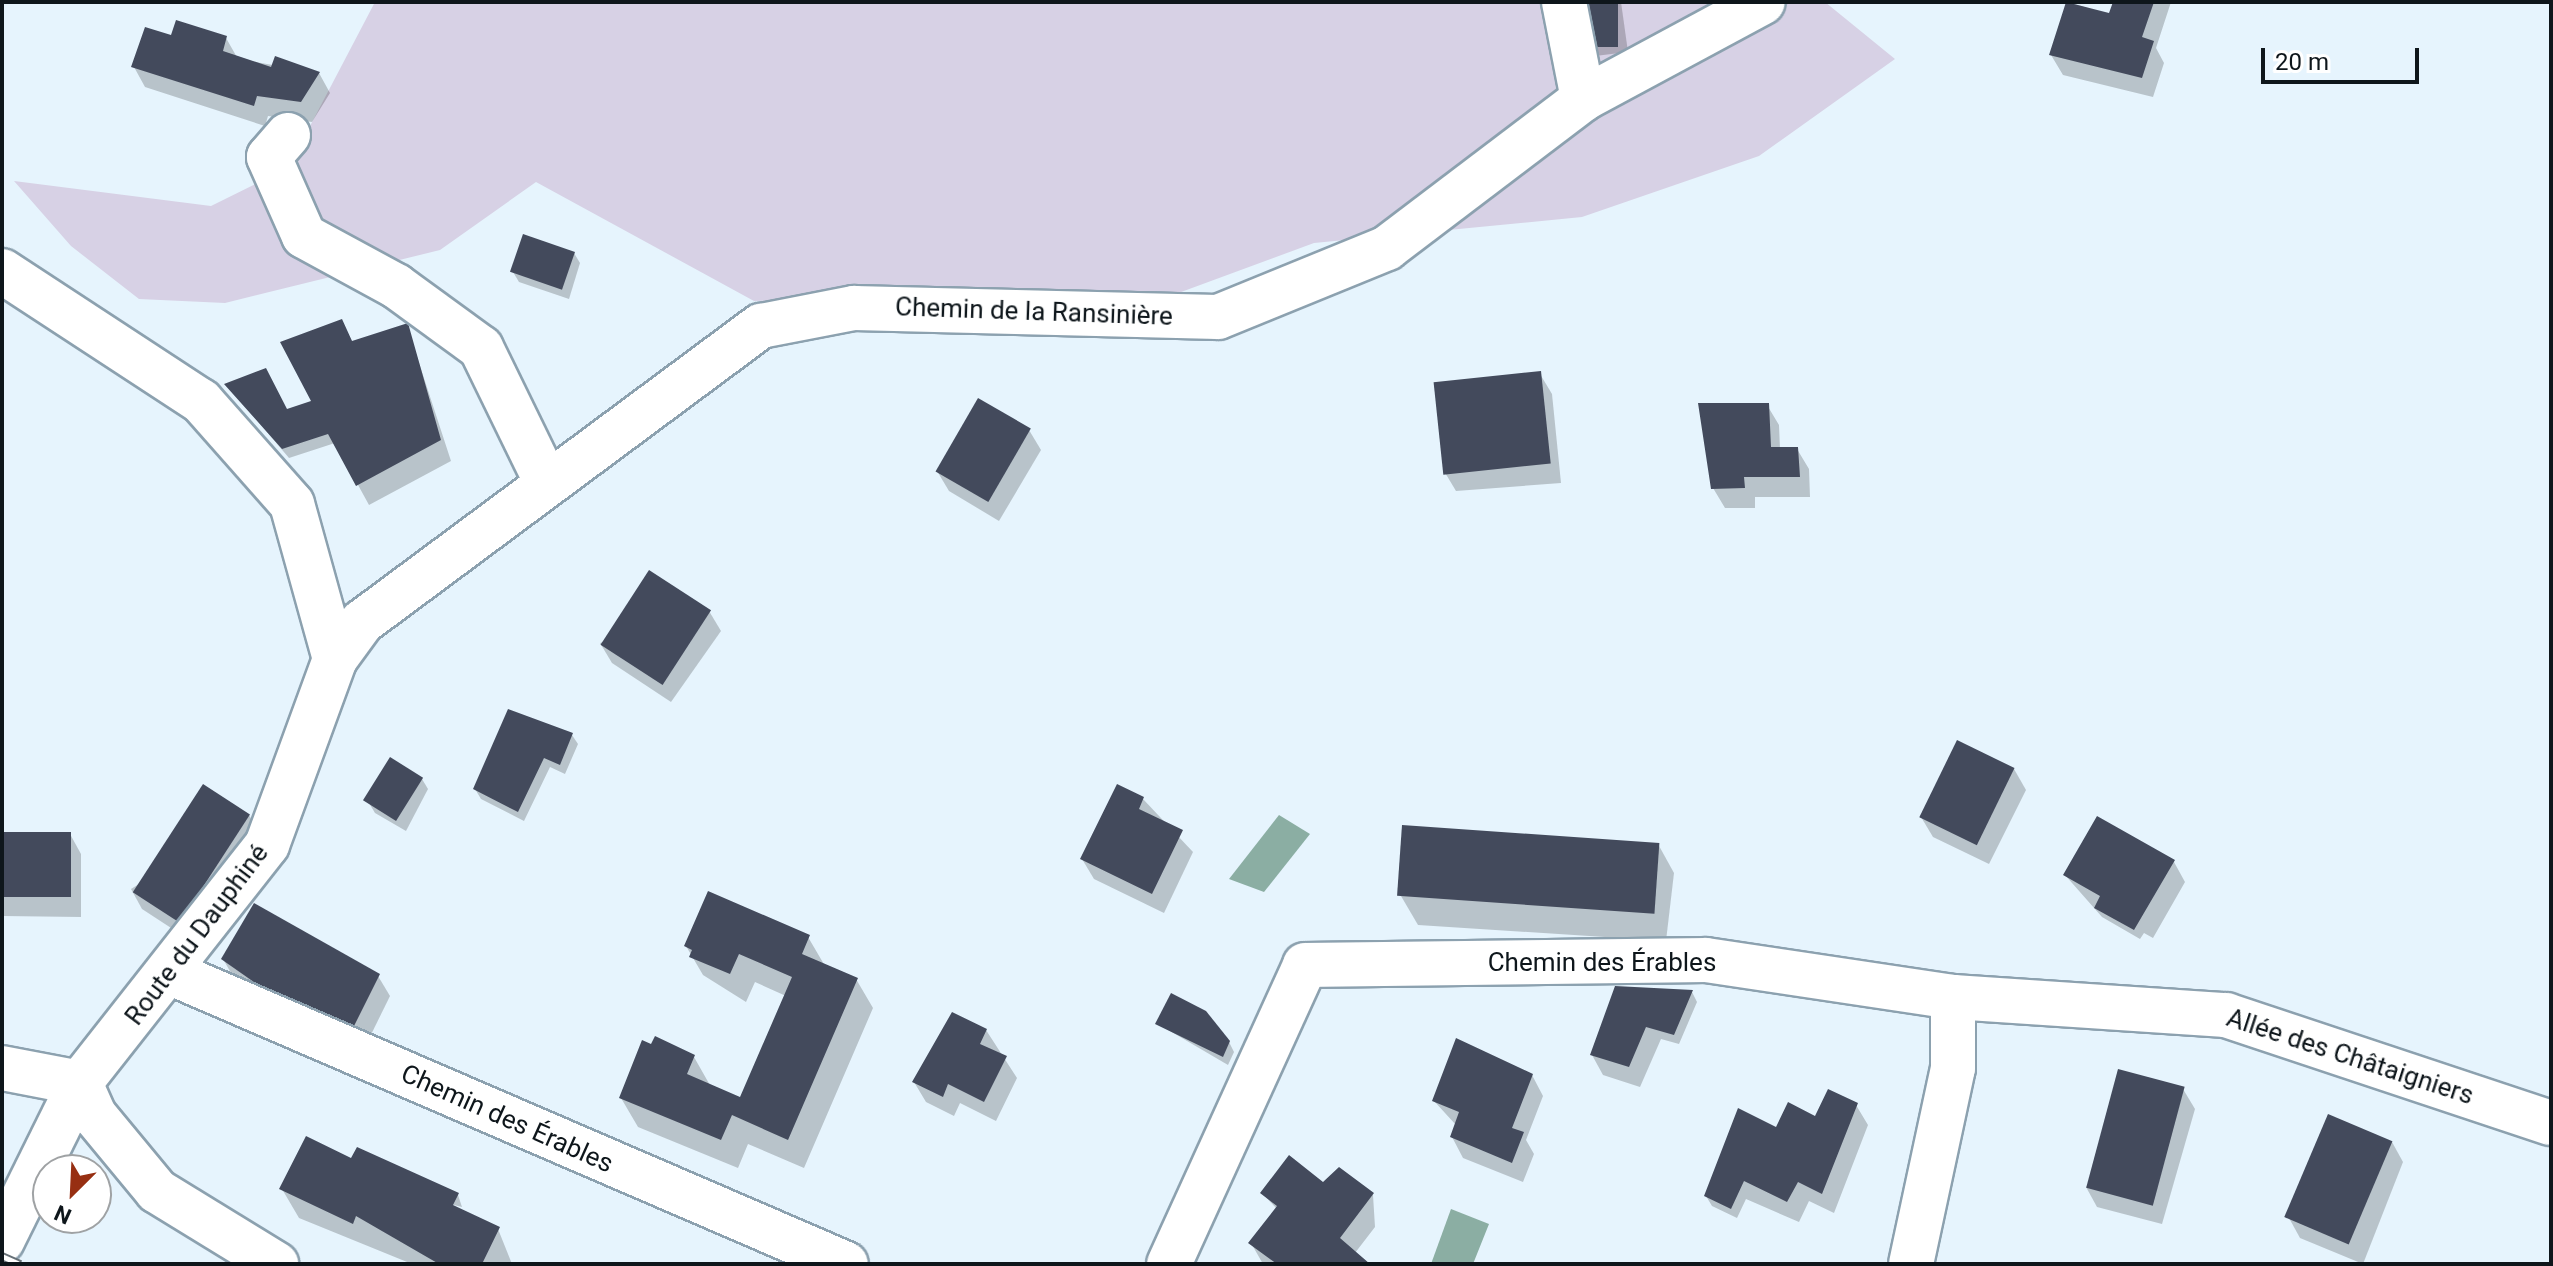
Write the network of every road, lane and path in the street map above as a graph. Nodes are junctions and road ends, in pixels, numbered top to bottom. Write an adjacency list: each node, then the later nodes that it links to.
1 (1564, 2): 3 (street)
2 (1763, 2): 3 (street, Chemin de la Ransinière)
3 (1583, 99): 6 (street, Chemin de la Ransinière)
4 (288, 135): 6 (street)
5 (2, 271): 7 (street)
6 (545, 479): 7 (street, Chemin de la Ransinière)
7 (335, 659): 8 (street, Route du Dauphiné)
8 (169, 972): 11 (street, Route du Dauphiné); 15 (street, Chemin des Érables)
9 (1953, 997): 12 (street, Allée des Châtaigniers); 16 (street, Chemin des Érables); 17 (street)
10 (2, 1068): 11 (street)
11 (80, 1083): 13 (street, Route du Dauphiné); 14 (street)
12 (2551, 1123)
13 (2, 1241)
14 (276, 1264)
15 (846, 1264)
16 (1169, 1264)
17 (1911, 1264)

